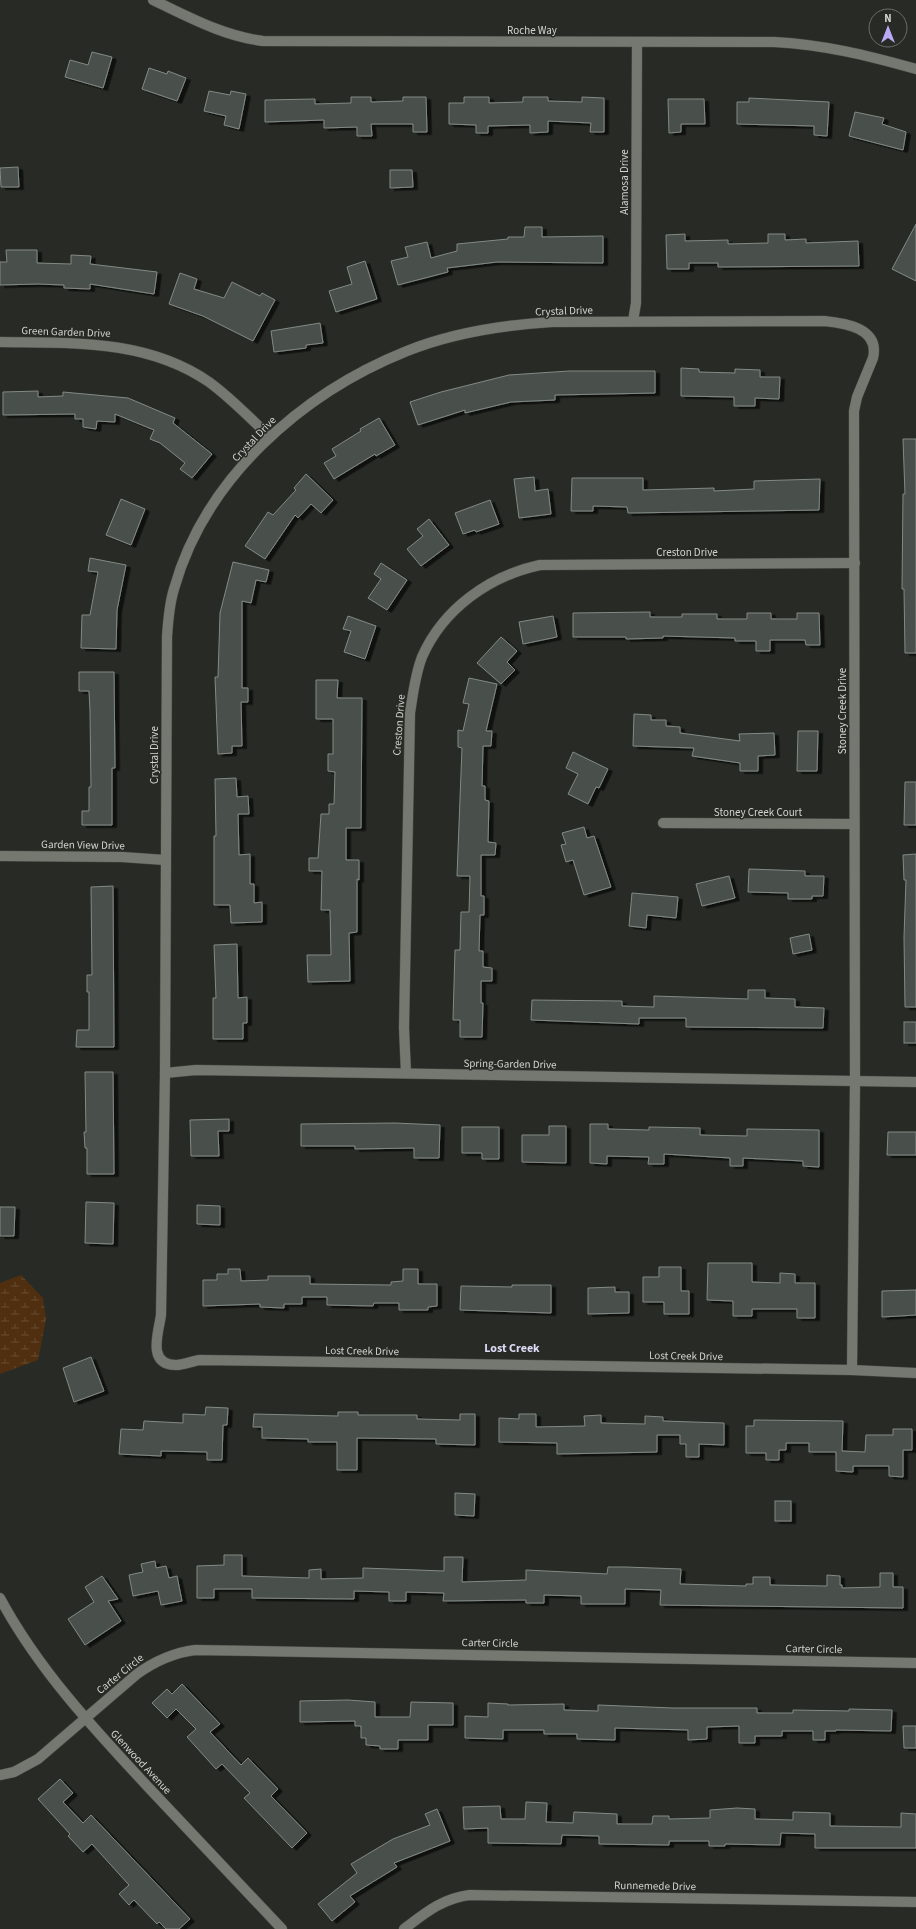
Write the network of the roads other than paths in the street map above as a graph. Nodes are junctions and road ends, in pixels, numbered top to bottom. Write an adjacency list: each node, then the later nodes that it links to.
1 (153, 0): 2 (street, Roche Way)
2 (167, 3): 3 (street, Roche Way)
3 (637, 42): 4 (street, Roche Way); 5 (street, Alamosa Drive)
4 (916, 69)
5 (633, 321): 7 (street, Crystal Drive); 8 (street, Crystal Drive)
6 (0, 342): 8 (street, Green Garden Drive)
7 (873, 345): 9 (street, Stoney Creek Drive)
8 (270, 437): 13 (street, Crystal Drive)
9 (855, 563): 11 (street, Stoney Creek Drive); 15 (street, Creston Drive)
10 (663, 823): 11 (street, Stoney Creek Court)
11 (854, 824): 16 (street, Stoney Creek Drive)
12 (0, 856): 13 (street, Garden View Drive)
13 (165, 860): 14 (street, Crystal Drive)
14 (166, 1073): 15 (street, Spring-Garden Drive); 18 (street, Lost Creek Drive)
15 (406, 1073): 16 (street, Spring-Garden Drive)
16 (855, 1082): 17 (street, Spring-Garden Drive); 18 (street)
17 (916, 1082)
18 (852, 1370): 19 (street, Lost Creek Drive)
19 (916, 1373)
20 (0, 1598): 22 (street, Glenwood Avenue)
21 (916, 1663): 22 (street, Carter Circle)
22 (86, 1718): 23 (street, Carter Circle); 25 (street, Glenwood Avenue)
23 (0, 1774)
24 (916, 1902): 26 (street, Runnemede Drive)
25 (282, 1929)
26 (404, 1929)

